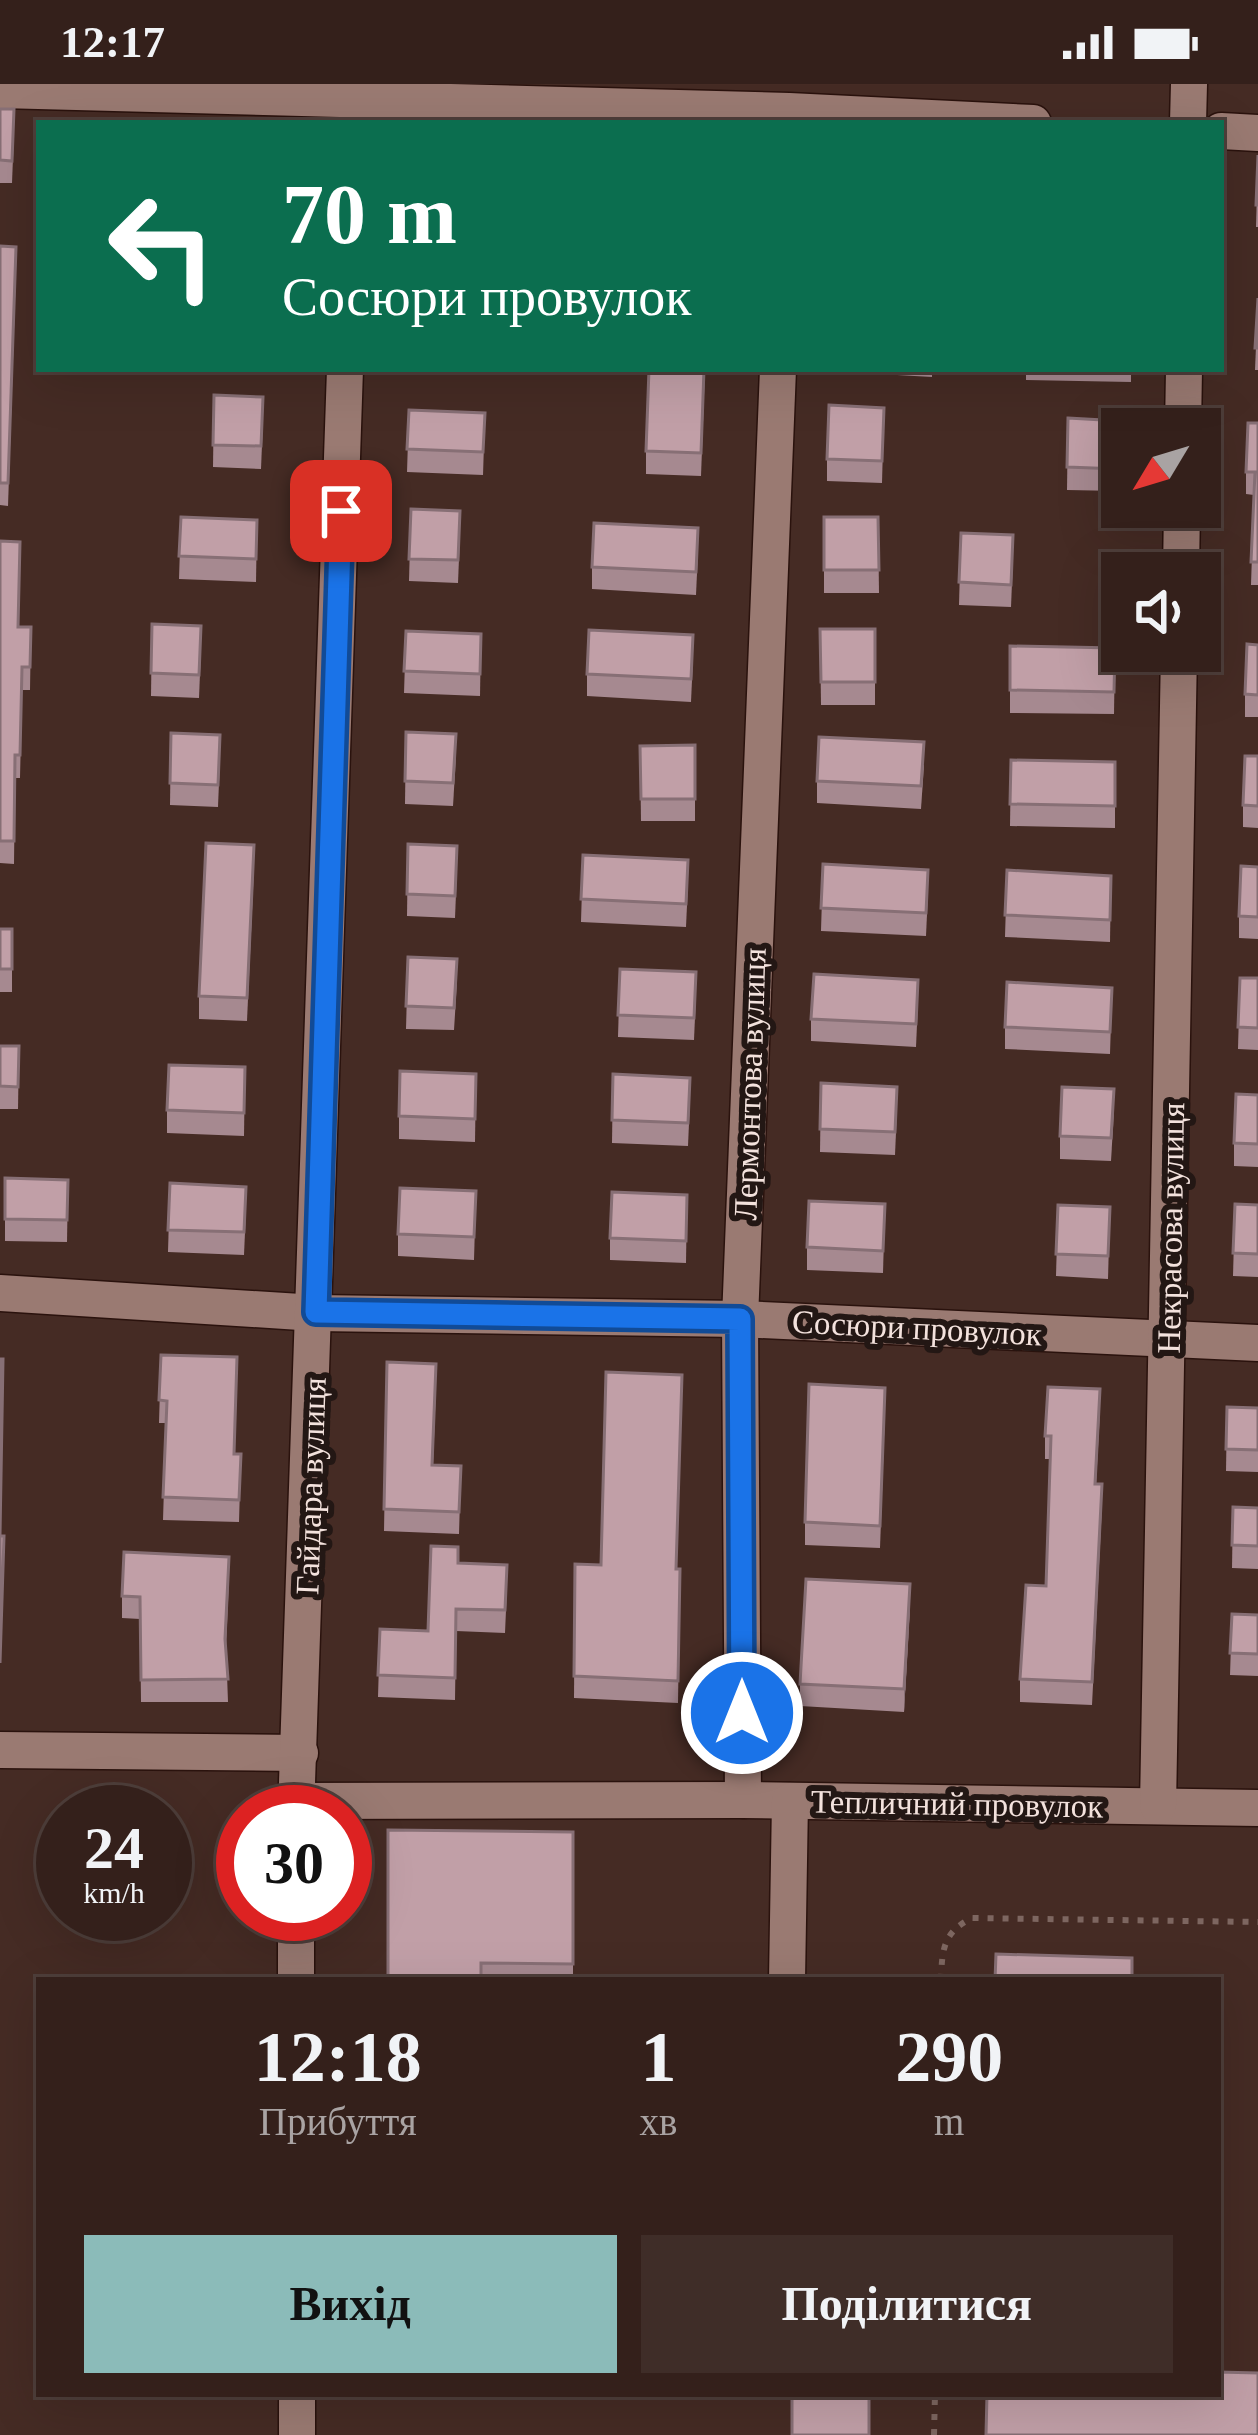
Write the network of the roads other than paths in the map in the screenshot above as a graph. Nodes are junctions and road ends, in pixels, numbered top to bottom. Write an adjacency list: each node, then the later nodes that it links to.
1 (1189, 84): 6 (street)
2 (0, 90): 3 (street)
3 (353, 103): 4 (street)
4 (789, 106): 5 (street)
5 (990, 120)
6 (1188, 120)
7 (1224, 131): 8 (street)
8 (1258, 133)
9 (345, 372): 15 (street, Гайдара вулиця)
10 (778, 372): 16 (street, Лермонтова вулиця)
11 (1184, 372): 12 (street)
12 (1183, 408)
13 (1179, 672): 17 (street, Некрасова вулиця)
14 (0, 1293): 15 (street, Сосюри провулок)
15 (316, 1312): 16 (street, Сосюри провулок); 20 (street, Гайдара вулиця)
16 (740, 1319): 17 (street, Сосюри провулок); 22 (street, Лермонтова вулиця)
17 (1169, 1338): 18 (street, Сосюри провулок); 25 (street, Некрасова вулиця)
18 (1258, 1343)
19 (0, 1750): 20 (street)
20 (300, 1753): 21 (street, Гайдара вулиця)
21 (298, 1785)
22 (743, 1800): 23 (street, Тепличний провулок); 24 (street, Тепличний провулок)
23 (790, 1801): 25 (street, Тепличний провулок); 29 (street)
24 (372, 1805)
25 (1158, 1806): 26 (street, Тепличний провулок)
26 (1258, 1808)
27 (296, 1941): 28 (street)
28 (296, 1977)
29 (787, 1977)
30 (297, 2397): 31 (street)
31 (297, 2435)

